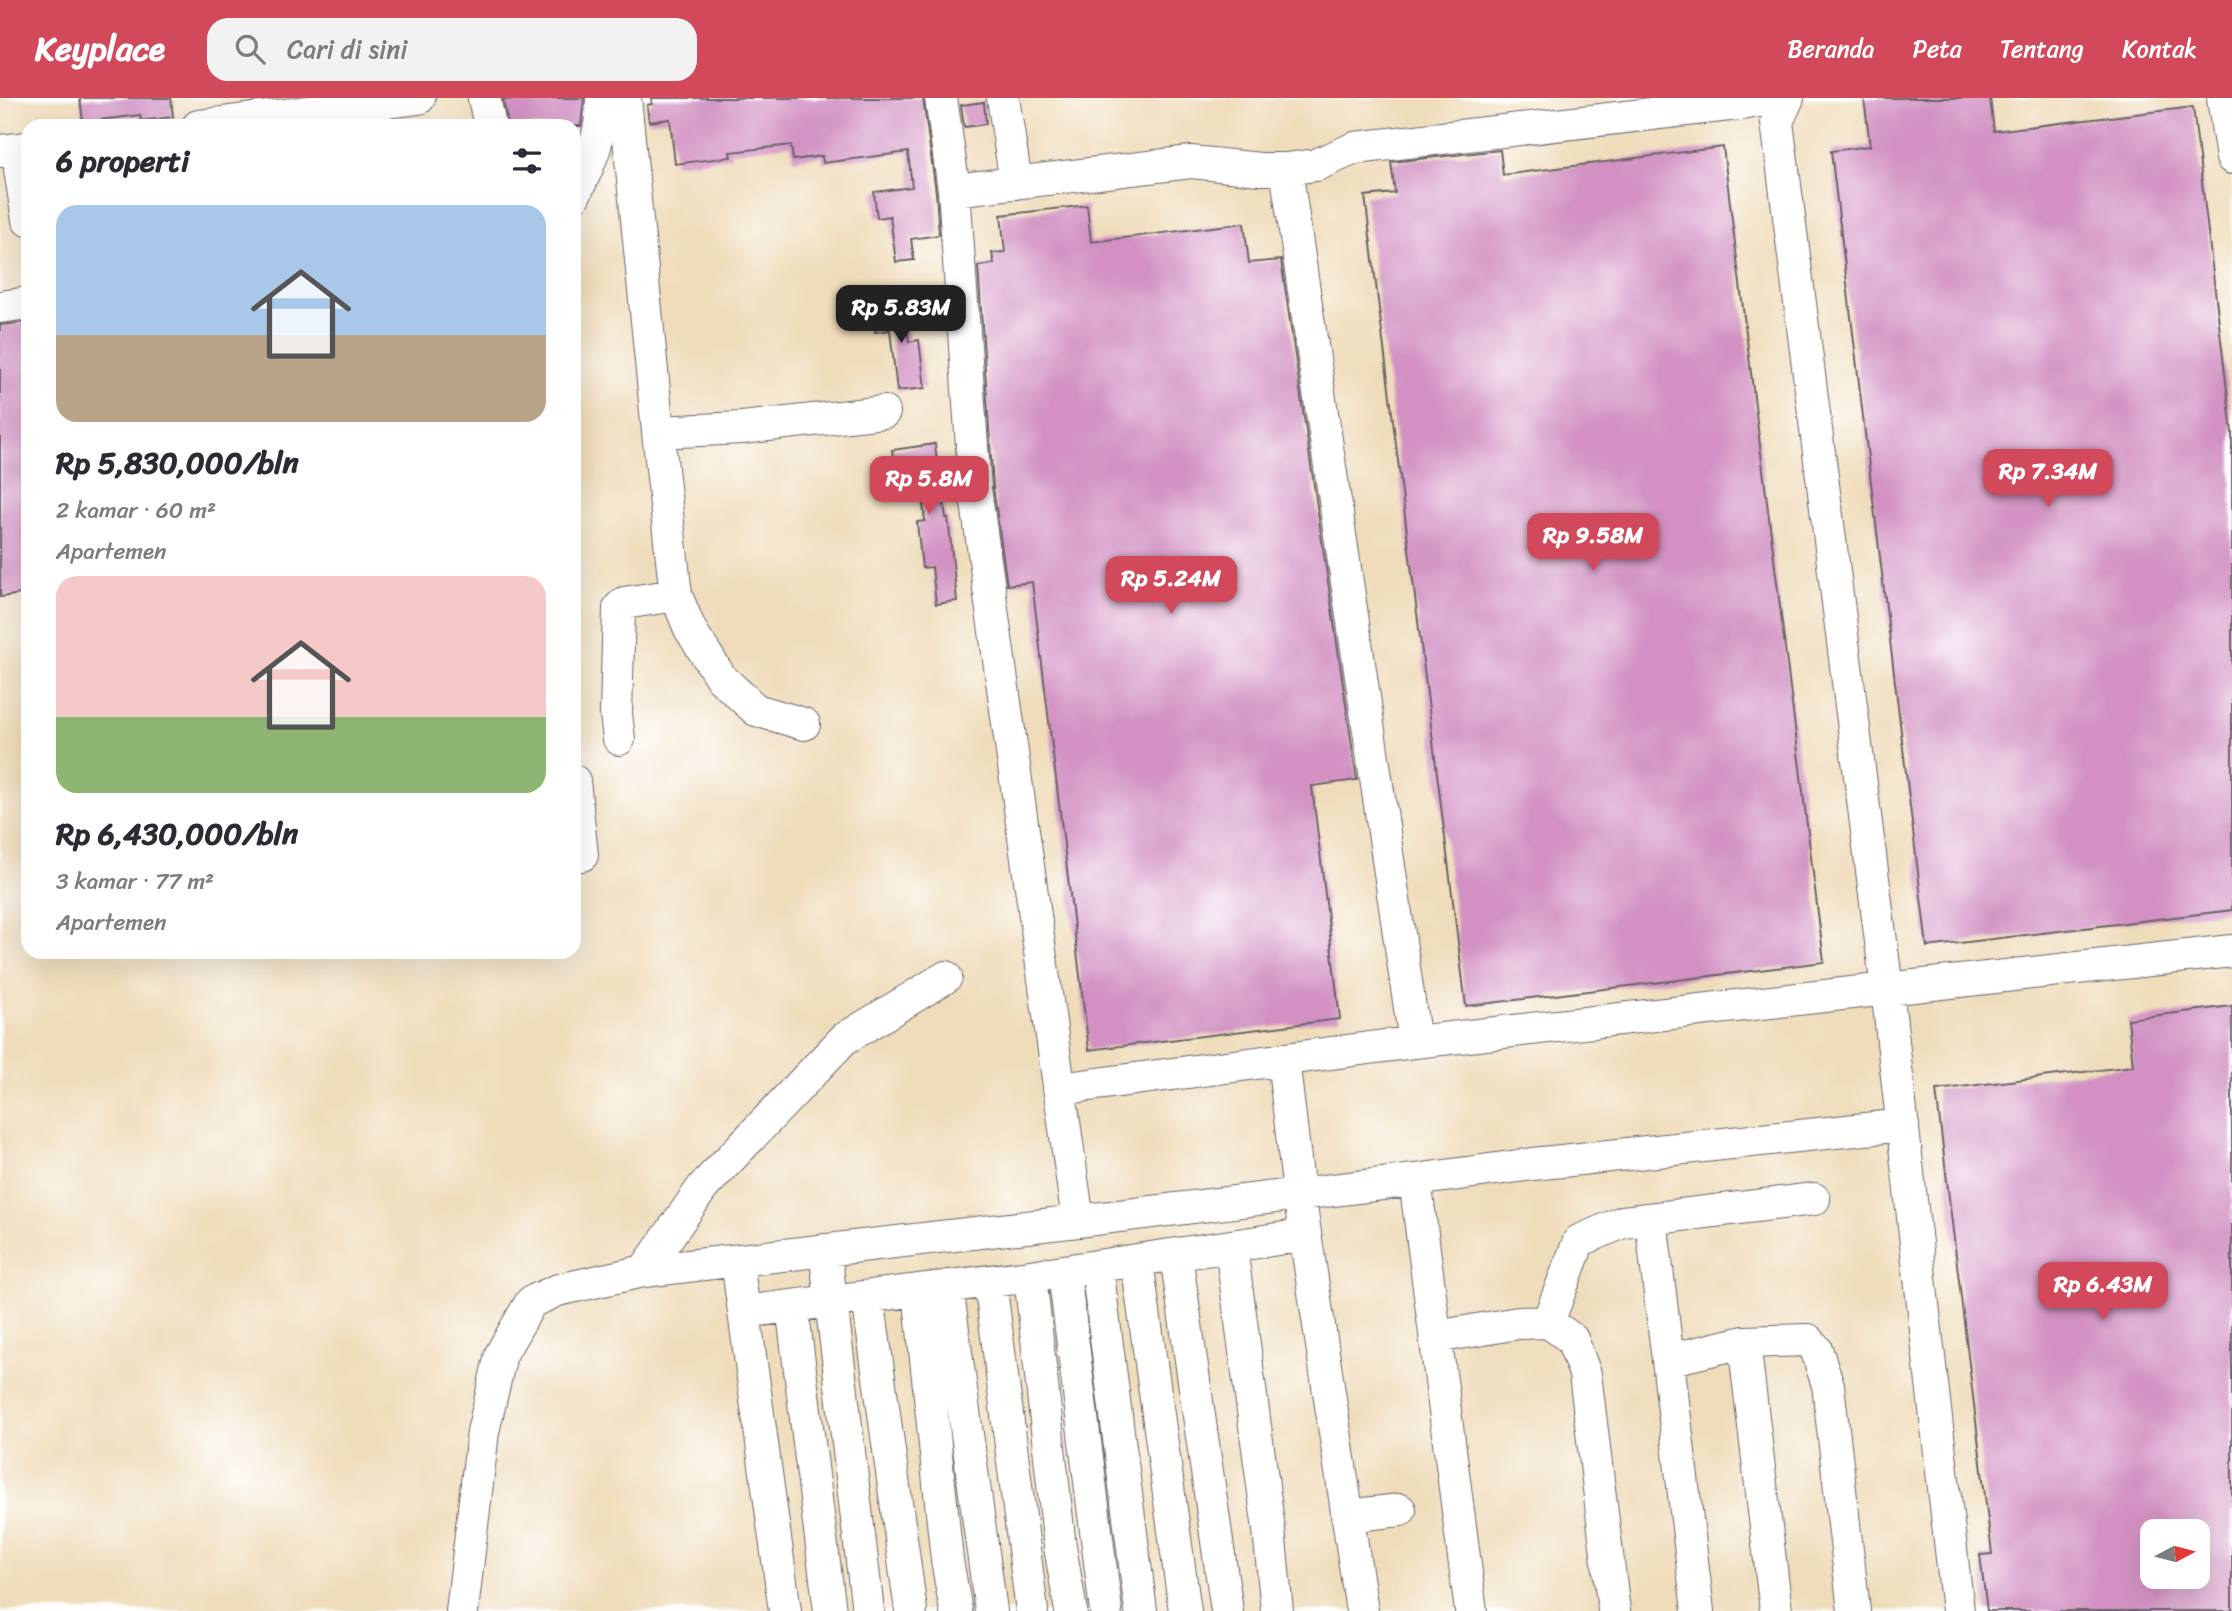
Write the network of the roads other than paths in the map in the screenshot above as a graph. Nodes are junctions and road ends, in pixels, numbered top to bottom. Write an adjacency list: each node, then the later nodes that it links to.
1 (419, 98): 9 (street)
2 (484, 98): 11 (street)
3 (602, 98): 15 (street)
4 (625, 98): 22 (street)
5 (941, 98): 18 (street)
6 (1003, 98): 17 (street)
7 (2223, 98): 13 (street)
8 (1767, 104): 14 (street); 30 (street)
9 (375, 115): 10 (street)
10 (311, 119)
11 (488, 119)
12 (16, 156): 16 (street)
13 (2232, 158)
14 (1286, 169): 17 (street); 31 (street)
15 (581, 182)
16 (21, 183)
17 (1016, 183): 18 (street)
18 (954, 190): 33 (street)
19 (21, 304): 20 (street)
20 (0, 307)
21 (884, 412): 22 (street)
22 (658, 432): 23 (street)
23 (676, 595): 24 (street); 25 (street)
24 (804, 724)
25 (619, 739)
26 (581, 846): 27 (street)
27 (582, 855)
28 (2232, 951): 30 (street)
29 (946, 977): 47 (street)
30 (1887, 989): 31 (street); 34 (street)
31 (1415, 1042): 32 (street)
32 (1283, 1059): 33 (street); 36 (street)
33 (1059, 1089): 39 (street)
34 (1903, 1125): 35 (street); 84 (street)
35 (1415, 1180): 36 (street); 57 (street)
36 (1299, 1193): 39 (street); 40 (street)
37 (1814, 1199): 38 (street)
38 (1651, 1219): 56 (street); 59 (street)
39 (1078, 1221): 42 (street)
40 (1305, 1235): 41 (street); 61 (street)
41 (1231, 1247): 43 (street); 62 (street)
42 (825, 1250): 44 (street); 53 (street)
43 (1176, 1255): 45 (street); 63 (street)
44 (737, 1261): 47 (street); 55 (street)
45 (1137, 1261): 46 (street); 76 (street)
46 (1097, 1267): 48 (street); 75 (street)
47 (643, 1271): 65 (street)
48 (1064, 1272): 49 (street); 74 (street)
49 (1030, 1276): 50 (street); 73 (street)
50 (990, 1281): 51 (street); 72 (street)
51 (933, 1288): 52 (street); 70 (street); 71 (street)
52 (868, 1297): 53 (street); 69 (street)
53 (831, 1302): 54 (street); 68 (street)
54 (792, 1306): 55 (street); 67 (street)
55 (744, 1312): 66 (street)
56 (1548, 1322): 57 (street); 80 (street)
57 (1436, 1337): 79 (street)
58 (1744, 1342): 59 (street); 82 (street); 83 (street)
59 (1668, 1360): 81 (street)
60 (1400, 1510): 61 (street)
61 (1347, 1516): 78 (street)
62 (1269, 1530): 63 (street); 77 (street)
63 (1216, 1535): 64 (street)
64 (1226, 1608): 76 (street)
65 (461, 1611)
66 (785, 1611)
67 (830, 1611)
68 (868, 1611)
69 (911, 1611)
70 (956, 1611)
71 (991, 1611)
72 (1032, 1611)
73 (1071, 1611)
74 (1106, 1611)
75 (1141, 1611)
76 (1185, 1611)
77 (1277, 1611)
78 (1362, 1611)
79 (1471, 1611)
80 (1614, 1611)
81 (1698, 1611)
82 (1776, 1611)
83 (1854, 1611)
84 (1958, 1611)

